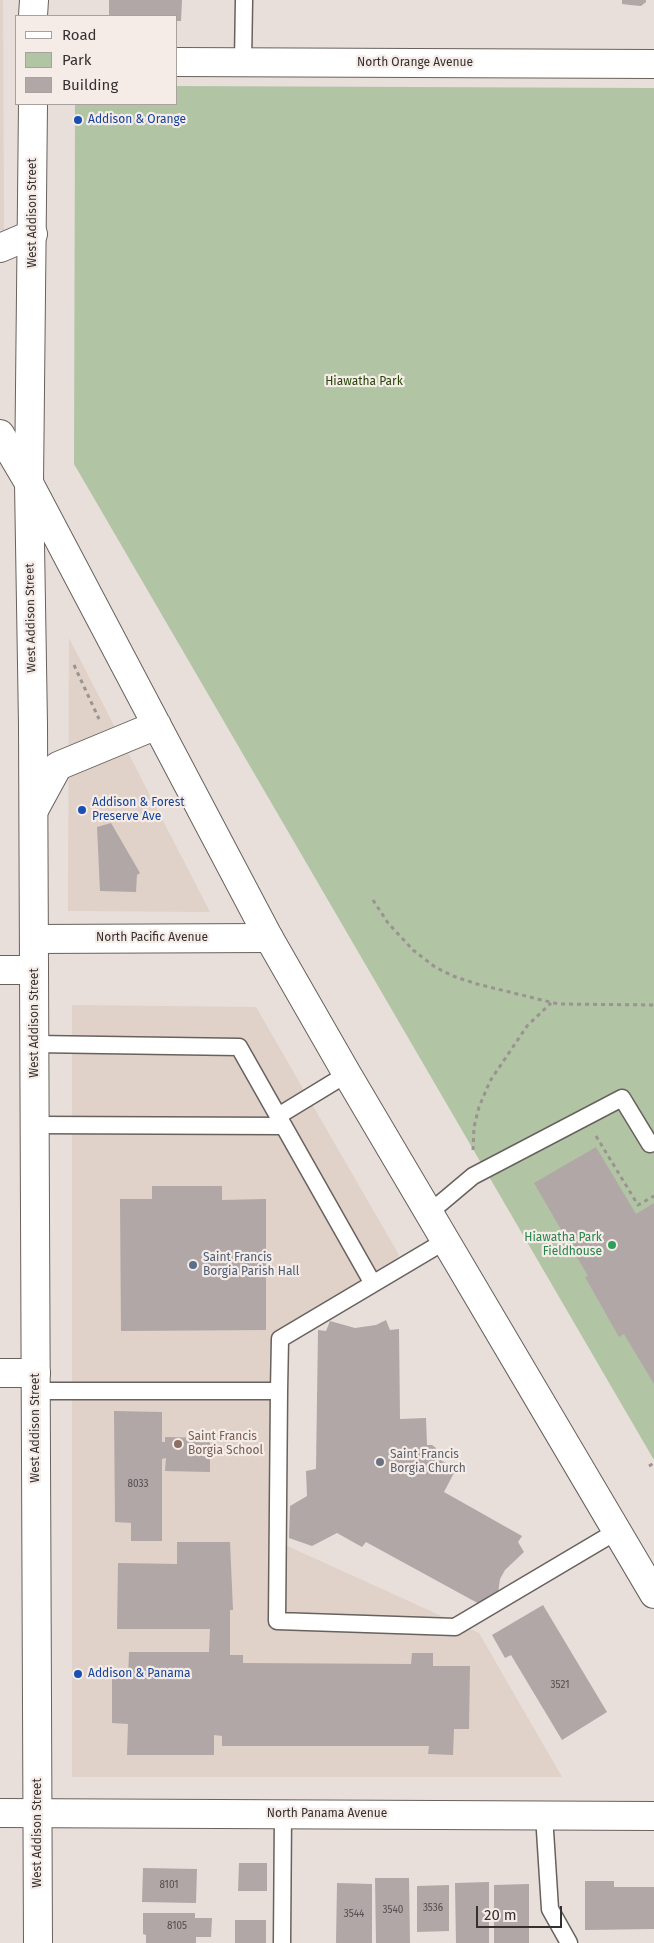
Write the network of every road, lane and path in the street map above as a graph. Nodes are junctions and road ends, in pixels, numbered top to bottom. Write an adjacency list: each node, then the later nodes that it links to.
1 (34, 0): 3 (street)
2 (244, 0): 5 (lane)
3 (34, 15)
4 (178, 62): 5 (street, North Orange Avenue)
5 (243, 62): 6 (street, North Orange Avenue)
6 (654, 64)
7 (33, 105): 8 (street, West Addison Street)
8 (33, 234): 9 (street); 11 (street, West Addison Street)
9 (0, 248)
10 (0, 434): 11 (street)
11 (28, 483): 13 (street); 15 (street, West Addison Street)
12 (74, 665): 14 (path)
13 (157, 725): 15 (street); 18 (street)
14 (102, 726)
15 (34, 810): 17 (street, West Addison Street)
16 (373, 900): 21 (path)
17 (34, 938): 18 (street, North Pacific Avenue); 20 (street, West Addison Street)
18 (269, 938): 24 (street)
19 (0, 970): 20 (street)
20 (34, 970): 23 (street, West Addison Street)
21 (551, 1003): 22 (path); 29 (path)
22 (654, 1005)
23 (35, 1044): 25 (lane); 26 (street, West Addison Street)
24 (346, 1074): 25 (lane); 31 (street)
25 (281, 1121): 26 (lane); 33 (lane)
26 (35, 1125): 35 (street, West Addison Street)
27 (592, 1129): 30 (path)
28 (650, 1144): 29 (lane)
29 (473, 1176): 31 (lane)
30 (654, 1196)
31 (429, 1213): 32 (street)
32 (445, 1241): 33 (lane); 39 (street)
33 (372, 1282): 36 (lane)
34 (0, 1373): 35 (street)
35 (36, 1382): 36 (lane); 42 (street, West Addison Street)
36 (279, 1391): 39 (lane)
37 (654, 1463): 38 (path)
38 (649, 1466)
39 (617, 1531): 40 (street)
40 (654, 1594)
41 (0, 1813): 42 (street, North Panama Avenue)
42 (38, 1814): 43 (street, North Panama Avenue); 46 (street, West Addison Street)
43 (283, 1814): 44 (street, North Panama Avenue); 47 (lane)
44 (544, 1815): 45 (street, North Panama Avenue); 48 (lane)
45 (654, 1816)
46 (38, 1943)
47 (282, 1943)
48 (570, 1943)

